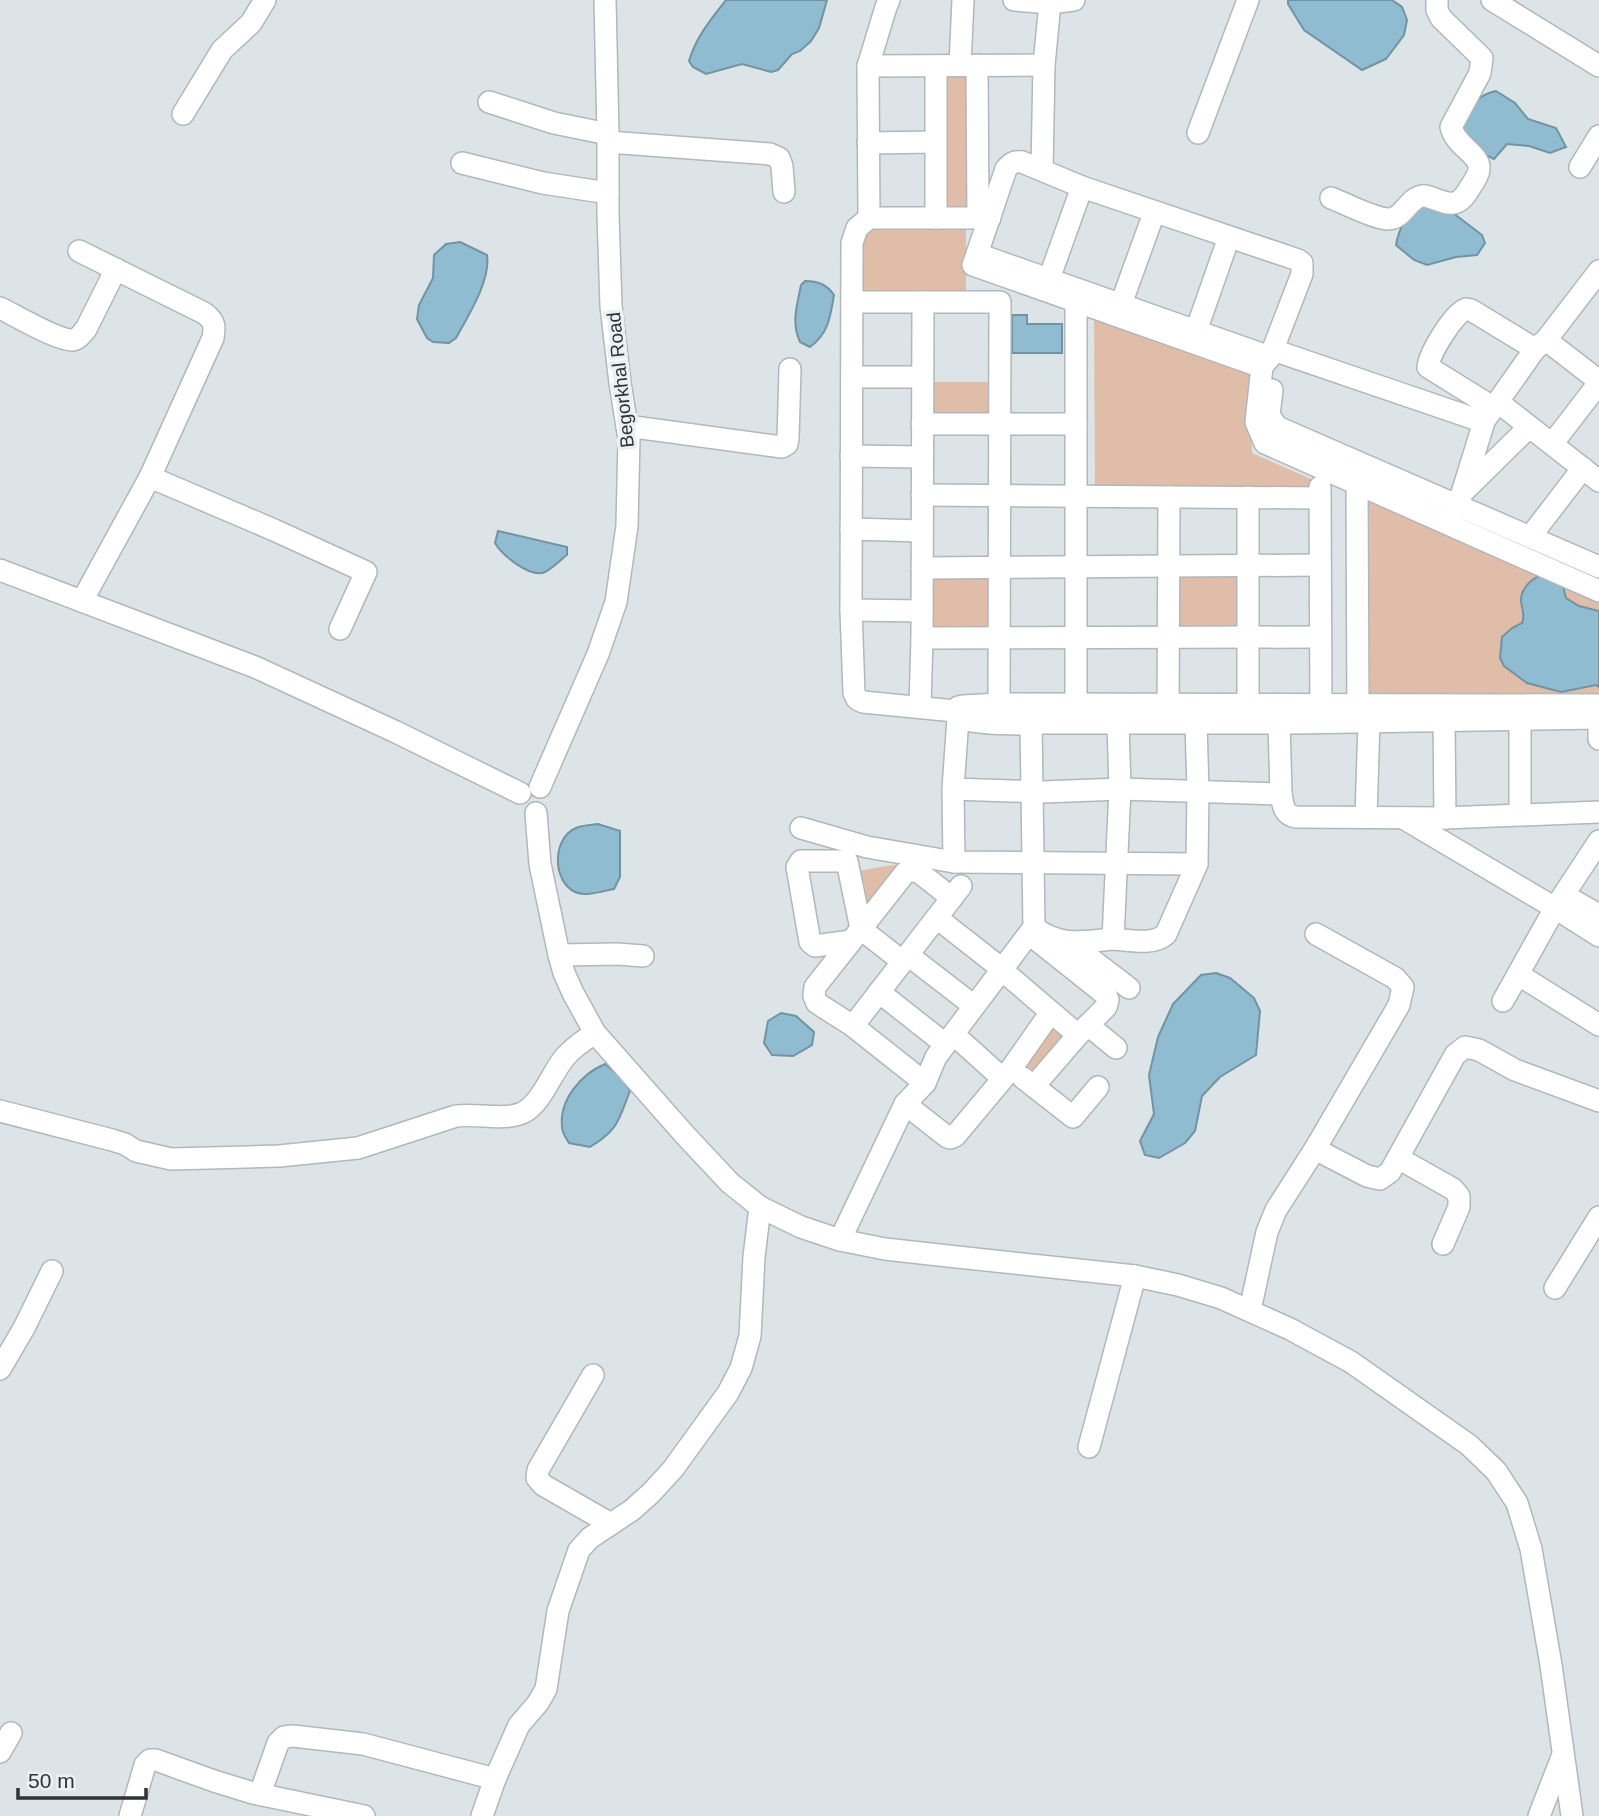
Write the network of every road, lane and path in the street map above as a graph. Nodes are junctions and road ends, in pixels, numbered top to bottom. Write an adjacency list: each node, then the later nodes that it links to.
1 (265, 0): 17 (street)
2 (605, 0): 20 (street, Begorkhal Road)
3 (890, 0): 14 (street)
4 (963, 0): 11 (street)
5 (1014, 0): 10 (street)
6 (1073, 0): 10 (street)
7 (1248, 0): 18 (street)
8 (1437, 0): 29 (street)
9 (1492, 0): 13 (street)
10 (1050, 3): 12 (street)
11 (969, 65): 12 (street); 15 (street); 33 (street)
12 (1044, 65): 25 (street)
13 (1599, 65)
14 (868, 66): 15 (street); 22 (street)
15 (936, 66): 21 (street)
16 (489, 102): 20 (street)
17 (183, 114)
18 (1198, 133)
19 (1599, 136): 24 (street)
20 (608, 138): 27 (street); 28 (street, Begorkhal Road)
21 (936, 142): 22 (street); 32 (street)
22 (868, 143): 31 (street)
23 (462, 163): 28 (street)
24 (1580, 167)
25 (1042, 170): 26 (street); 33 (street)
26 (1082, 187): 30 (street); 38 (street)
27 (784, 192)
28 (608, 193): 57 (street, Begorkhal Road)
29 (1331, 198)
30 (1154, 213): 34 (street); 44 (street)
31 (869, 218): 32 (street); 41 (street)
32 (936, 218): 33 (street)
33 (984, 218): 36 (street)
34 (1229, 237): 46 (street); 48 (street)
35 (79, 251): 37 (street)
36 (975, 259): 38 (street); 40 (street); 43 (street)
37 (116, 270): 45 (street); 64 (street)
38 (1049, 279): 40 (street)
39 (1597, 279): 47 (street)
40 (1082, 297): 44 (street); 48 (street); 56 (street); 68 (street)
41 (852, 302): 42 (street); 50 (street)
42 (923, 302): 43 (street); 51 (street)
43 (973, 302): 55 (street)
44 (1121, 304): 46 (street)
45 (0, 308)
46 (1196, 331): 48 (street)
47 (1540, 344): 52 (street); 53 (street); 53 (street)
48 (1268, 358): 53 (street); 62 (street); 72 (street)
49 (790, 369): 57 (street)
50 (852, 377): 51 (street); 60 (street)
51 (922, 377): 54 (street)
52 (1599, 382): 59 (street)
53 (1492, 411): 58 (street); 72 (street)
54 (922, 424): 55 (street); 61 (street)
55 (999, 424): 56 (street); 67 (street)
56 (1076, 424): 68 (street)
57 (627, 426): 114 (street, Begorkhal Road)
58 (1529, 427): 59 (street); 72 (street)
59 (1552, 444): 63 (street)
60 (851, 456): 61 (street); 73 (street)
61 (922, 457): 66 (street)
62 (1320, 468): 65 (street); 71 (street)
63 (1591, 475): 75 (street)
64 (150, 477): 85 (street); 88 (street)
65 (1357, 484): 72 (street); 104 (street)
66 (922, 495): 67 (street); 74 (street)
67 (999, 495): 68 (street); 82 (street)
68 (1083, 496): 69 (street); 79 (street)
69 (1169, 497): 70 (street); 78 (street)
70 (1248, 497): 71 (street); 76 (street)
71 (1320, 498): 77 (street)
72 (1455, 508): 75 (street); 84 (street)
73 (851, 530): 74 (street); 86 (street)
74 (922, 531): 81 (street)
75 (1530, 537): 80 (street)
76 (1248, 565): 77 (street); 78 (street); 89 (street)
77 (1320, 565): 90 (street)
78 (1168, 566): 79 (street); 94 (street)
79 (1083, 567): 82 (street); 93 (street)
80 (1599, 567)
81 (922, 568): 82 (street); 87 (street)
82 (999, 568): 92 (street)
83 (0, 570): 85 (street)
84 (1599, 591)
85 (82, 601): 114 (street)
86 (851, 610): 87 (street); 97 (street)
87 (922, 611): 91 (street)
88 (340, 629)
89 (1248, 637): 90 (street); 94 (street); 103 (street)
90 (1320, 637): 99 (street)
91 (922, 638): 92 (street); 97 (street)
92 (999, 638): 93 (street); 95 (street)
93 (1083, 638): 94 (street); 98 (street)
94 (1169, 638): 102 (street)
95 (999, 704): 100 (street); 101 (street)
96 (1599, 705): 104 (street)
97 (920, 706): 100 (street)
98 (1083, 713): 101 (street); 102 (street); 110 (street)
99 (1321, 713): 103 (street); 104 (street); 109 (street)
100 (957, 714): 101 (street); 112 (street)
101 (1038, 714): 116 (street)
102 (1168, 714): 103 (street); 108 (street); 110 (street)
103 (1248, 714): 108 (street); 109 (street)
104 (1362, 716): 106 (street); 120 (street)
105 (1599, 718): 107 (street); 111 (street)
106 (1444, 721): 107 (street); 122 (street)
107 (1520, 721): 119 (street)
108 (1196, 723): 115 (street)
109 (1279, 723): 117 (street)
110 (1118, 724): 113 (street)
111 (1599, 739)
112 (953, 789): 116 (street); 125 (street)
113 (1120, 789): 115 (street); 116 (street); 127 (street)
114 (530, 790): 138 (street, Begorkhal Road)
115 (1198, 791): 117 (street); 128 (street)
116 (1037, 792): 126 (street)
117 (1282, 794): 120 (street)
118 (1599, 812): 119 (street)
119 (1520, 815): 122 (street)
120 (1366, 817): 121 (street)
121 (1403, 818): 122 (street); 129 (street)
122 (1444, 818)
123 (801, 828): 125 (street)
124 (1599, 841): 129 (street)
125 (954, 862): 126 (street)
126 (1038, 863): 127 (street); 132 (street)
127 (1116, 864): 128 (street); 136 (street)
128 (1197, 864): 136 (street)
129 (1560, 901): 130 (street); 135 (street); 142 (street)
130 (1599, 915)
131 (937, 918): 134 (street); 140 (street); 141 (street)
132 (1038, 933): 137 (street); 141 (street); 150 (street)
133 (1316, 933): 161 (street)
134 (856, 935): 140 (street); 149 (street)
135 (1599, 936)
136 (1113, 939): 137 (street)
137 (1070, 943): 143 (street)
138 (559, 955): 139 (street); 151 (street)
139 (643, 956)
140 (906, 958): 144 (street); 146 (street)
141 (1006, 973): 146 (street); 147 (street); 152 (street)
142 (1519, 975): 145 (street); 148 (street)
143 (1129, 988)
144 (879, 992): 149 (street); 152 (street)
145 (1503, 1001)
146 (974, 1006): 152 (street)
147 (1051, 1012): 150 (street); 154 (street)
148 (1599, 1025)
149 (853, 1026): 155 (street)
150 (1083, 1030): 153 (street); 156 (street)
151 (595, 1033): 160 (street); 163 (street)
152 (953, 1042): 154 (street); 155 (street)
153 (1116, 1048)
154 (1006, 1073): 156 (street); 159 (street)
155 (927, 1077): 159 (street)
156 (1034, 1086): 157 (street)
157 (1098, 1087)
158 (1599, 1101): 162 (street)
159 (905, 1104): 165 (street)
160 (0, 1111)
161 (1315, 1149): 162 (street); 170 (street)
162 (1398, 1158): 166 (street)
163 (760, 1206): 165 (street); 174 (street)
164 (1599, 1217): 169 (street)
165 (840, 1240): 168 (street)
166 (1443, 1244)
167 (52, 1271): 171 (street)
168 (1135, 1276): 170 (street); 173 (street)
169 (1555, 1287)
170 (1250, 1310): 177 (street)
171 (0, 1369)
172 (593, 1375): 174 (street)
173 (1089, 1447)
174 (611, 1524): 178 (street)
175 (11, 1733): 176 (street)
176 (0, 1752)
177 (1563, 1755): 183 (street); 184 (street)
178 (495, 1779): 179 (street); 182 (street)
179 (260, 1794): 180 (street); 181 (street)
180 (130, 1816)
181 (364, 1816)
182 (482, 1816)
183 (1539, 1816)
184 (1572, 1816)

